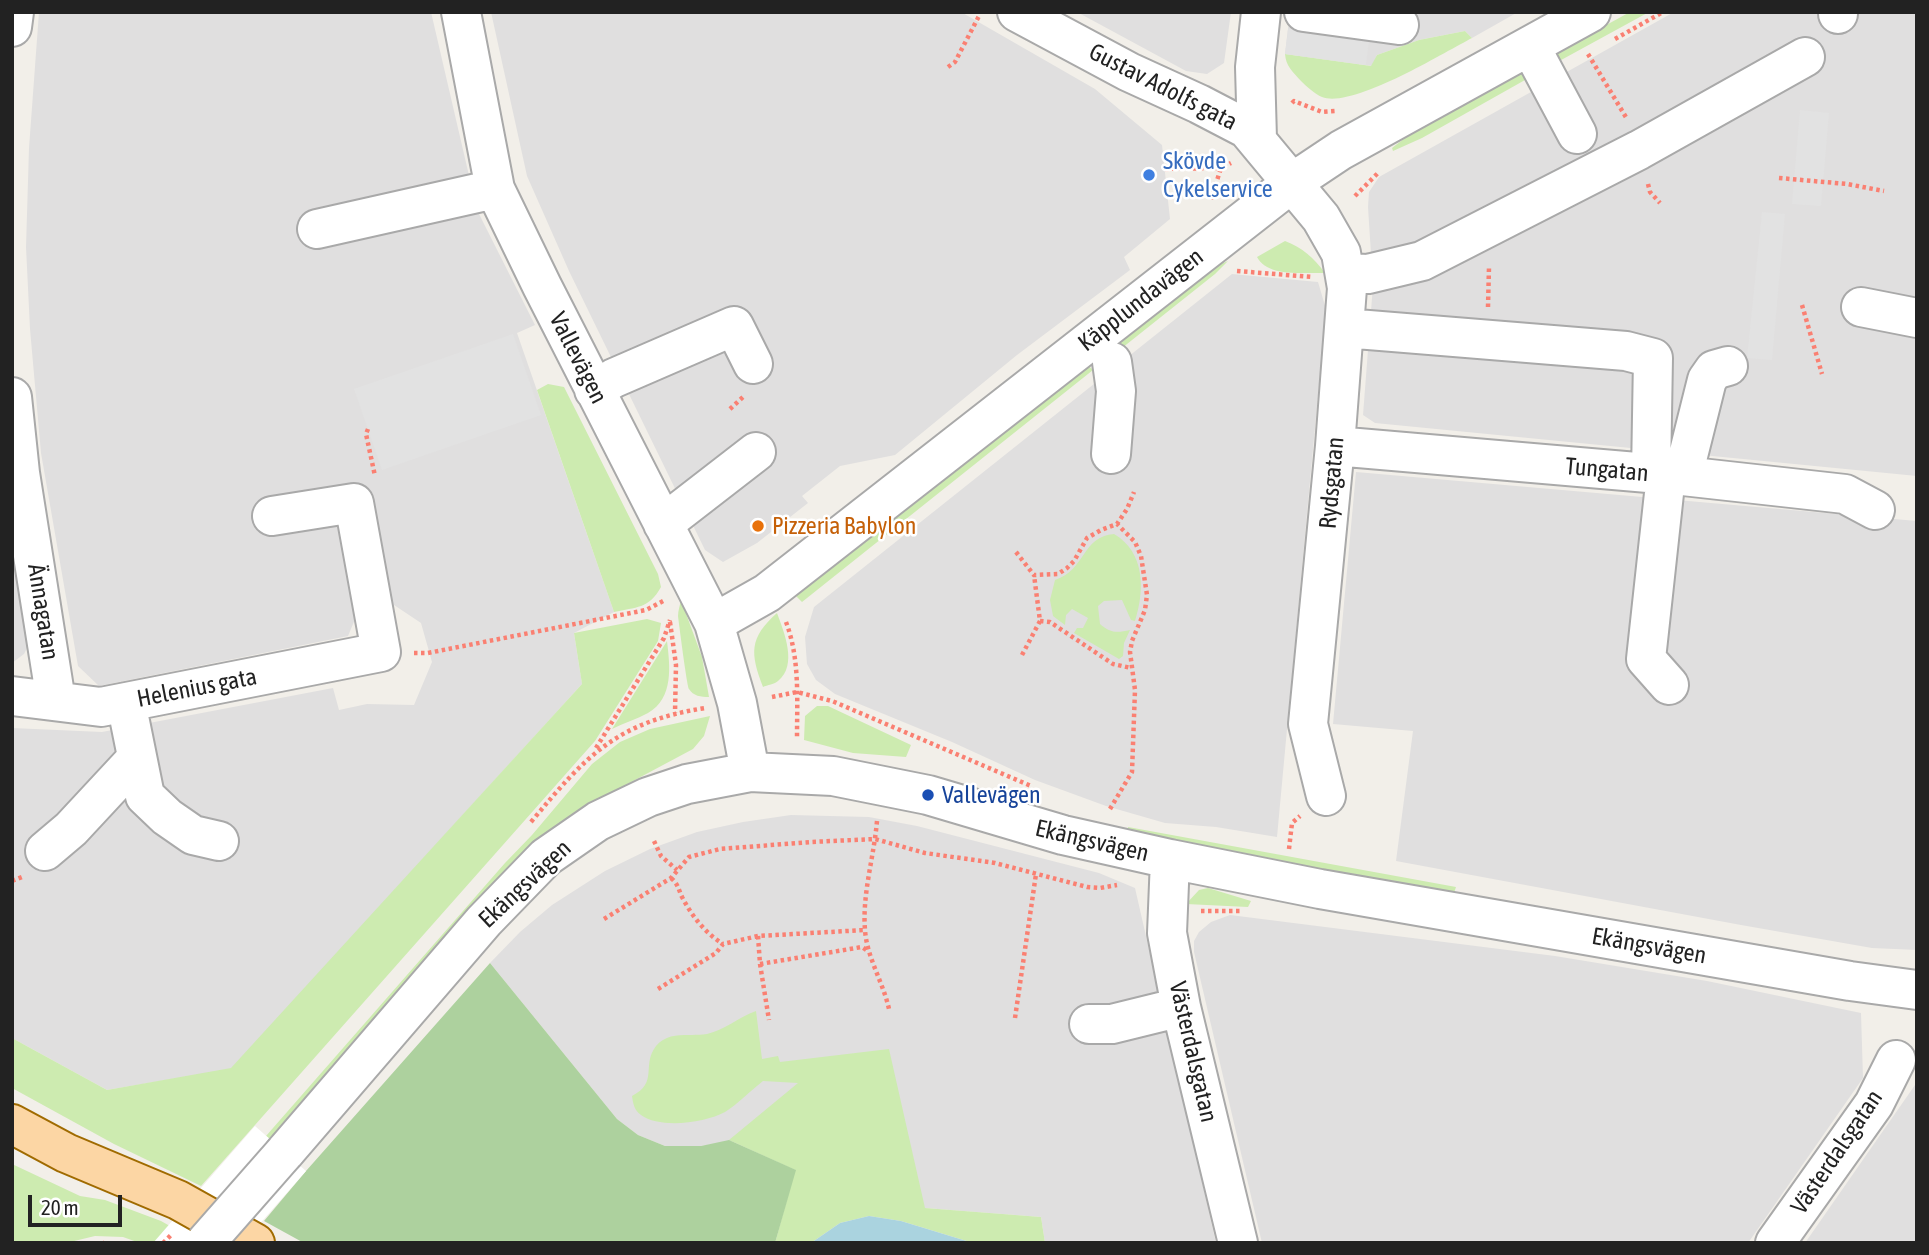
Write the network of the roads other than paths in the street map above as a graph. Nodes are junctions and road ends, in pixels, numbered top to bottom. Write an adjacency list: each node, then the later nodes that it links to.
1 (14, 12): 8 (street)
2 (461, 12): 14 (street, Vallevägen)
3 (1017, 12): 12 (street, Gustav Adolfs gata)
4 (1261, 12): 12 (street)
5 (1304, 12): 7 (street)
6 (1591, 12): 9 (street, Käpplundavägen)
7 (1399, 25)
8 (12, 27)
9 (1530, 46): 11 (street); 13 (street, Käpplundavägen)
10 (1805, 57): 16 (street)
11 (1577, 134)
12 (1256, 139): 13 (street, Gustav Adolfs gata)
13 (1293, 182): 16 (street, Rydsgatan); 20 (street, Käpplundavägen)
14 (495, 189): 15 (street); 23 (street, Vallevägen)
15 (317, 229)
16 (1333, 276): 19 (street, Rydsgatan)
17 (1861, 306): 18 (street)
18 (1917, 318)
19 (1345, 328): 25 (street, Rydsgatan); 28 (street)
20 (1114, 358): 27 (street); 33 (street, Käpplundavägen)
21 (753, 364): 23 (street)
22 (1728, 366): 28 (street)
23 (594, 390): 32 (street, Vallevägen)
24 (12, 397): 29 (street, Ännagatan)
25 (1335, 446): 28 (street, Tungatan); 40 (street, Rydsgatan)
26 (756, 452): 32 (street)
27 (1111, 454)
28 (1667, 475): 30 (street, Tungatan); 34 (street)
29 (19, 500): 36 (street, Ännagatan)
30 (1875, 510)
31 (272, 516): 37 (street, Helenius gata)
32 (663, 524): 33 (street, Vallevägen)
33 (714, 622): 39 (street, Vallevägen)
34 (1668, 685)
35 (12, 696): 36 (street, Helenius gata)
36 (57, 701): 37 (street, Helenius gata)
37 (126, 702): 38 (street)
38 (138, 758): 41 (street); 42 (street)
39 (750, 772): 43 (street, Ekängsvägen); 49 (street, Ekängsvägen, bridge)
40 (1326, 796)
41 (219, 841)
42 (45, 851)
43 (1170, 859): 44 (street, Ekängsvägen); 45 (street, Västerdalsgatan)
44 (1917, 990)
45 (1181, 1007): 46 (street); 51 (street, Västerdalsgatan)
46 (1089, 1024)
47 (1896, 1060): 52 (street, Västerdalsgatan)
48 (12, 1124): 50 (main road)
49 (205, 1243)
50 (255, 1243)
51 (1238, 1243)
52 (1775, 1243)

